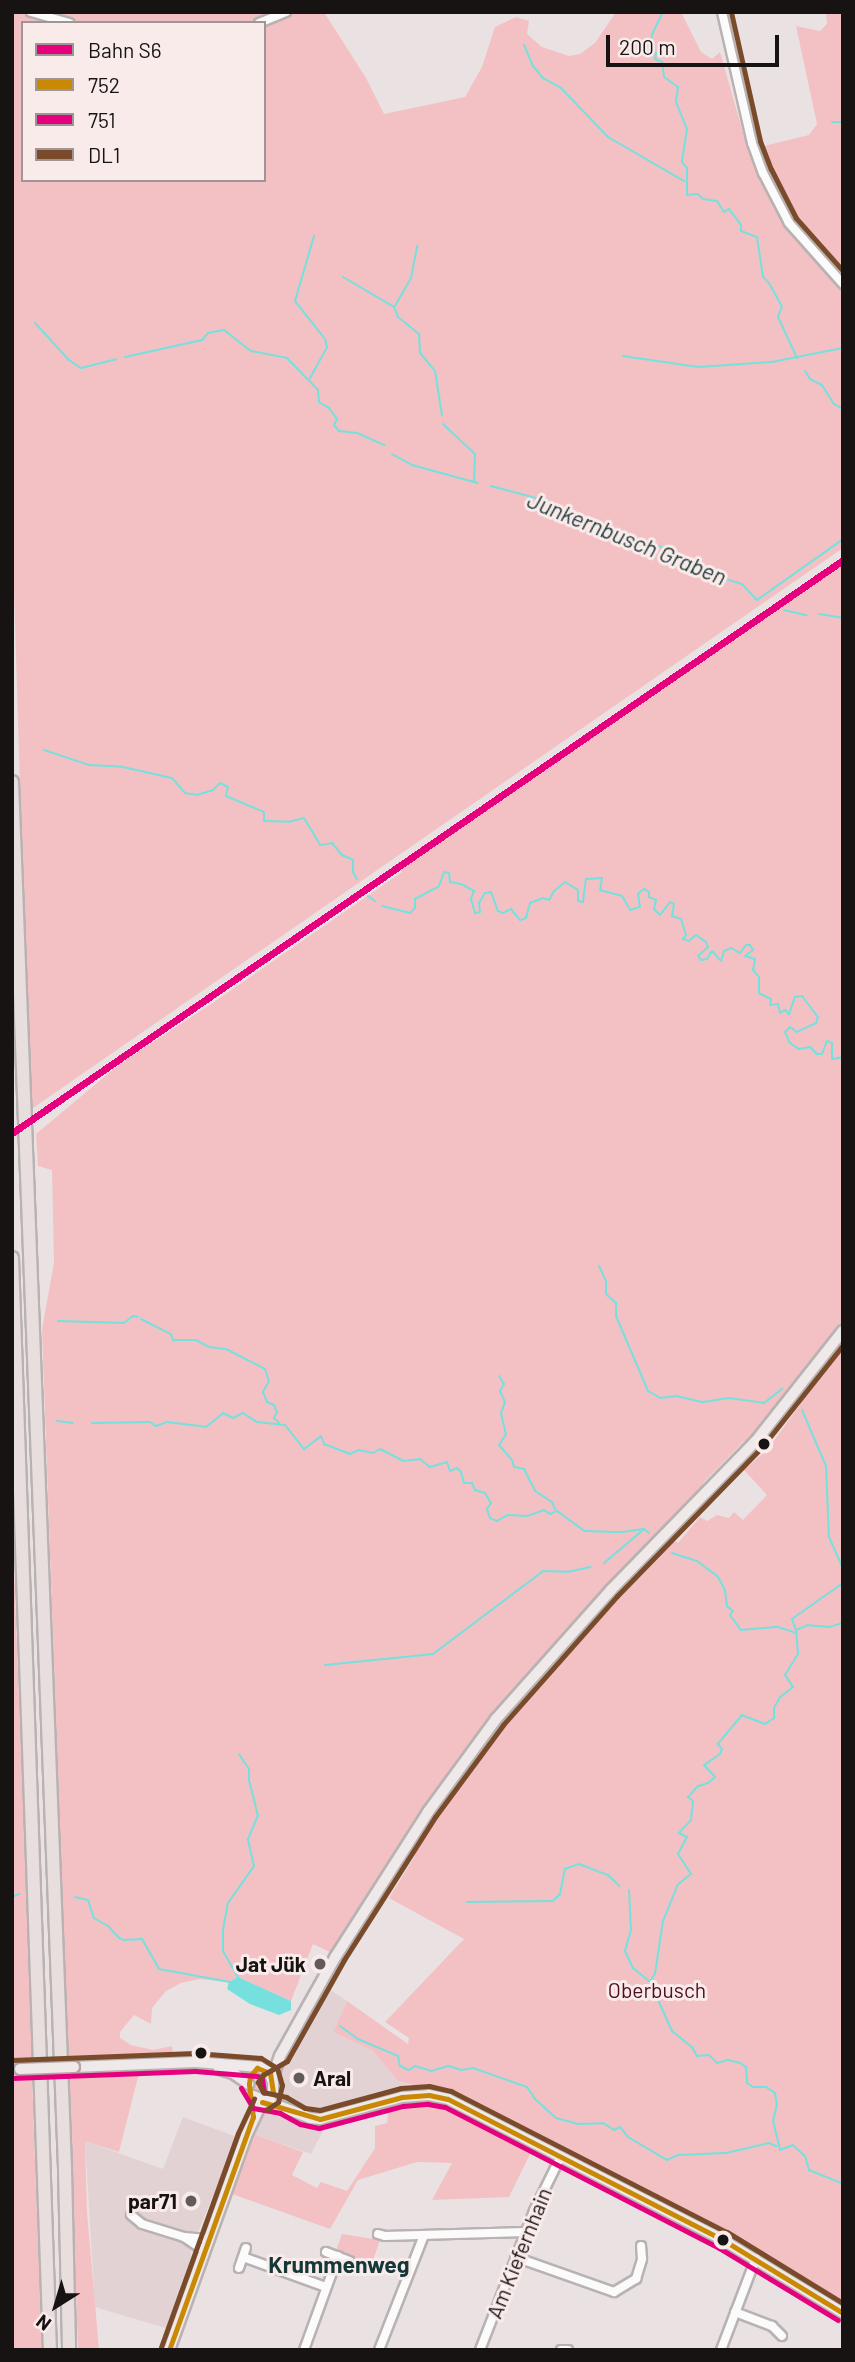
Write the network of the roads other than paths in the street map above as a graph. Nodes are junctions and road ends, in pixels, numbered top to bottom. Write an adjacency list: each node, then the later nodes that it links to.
1 (31, 12): 4 (street)
2 (286, 12): 5 (street)
3 (722, 12): 6 (street)
4 (62, 21)
5 (264, 21)
6 (843, 284)
7 (12, 782): 37 (highway)
8 (12, 1258): 36 (highway)
9 (843, 1331): 10 (main road)
10 (280, 2056): 12 (main road); 14 (main road)
11 (177, 2064): 12 (main road); 13 (main road, bridge); 15 (main road)
12 (258, 2067): 14 (main road); 15 (main road)
13 (16, 2069)
14 (272, 2079): 16 (main road)
15 (249, 2084): 16 (main road)
16 (264, 2098): 17 (main road); 23 (main road)
17 (561, 2156): 19 (street, Am Kiefernhain); 29 (main road)
18 (131, 2215): 22 (street)
19 (526, 2232): 21 (street); 28 (street, Am Kiefernhain)
20 (378, 2234): 21 (street)
21 (424, 2235): 40 (street)
22 (184, 2237): 23 (street); 25 (street)
23 (207, 2239): 25 (main road)
24 (641, 2246): 28 (street)
25 (203, 2250): 38 (main road)
26 (326, 2252): 27 (street)
27 (338, 2256): 30 (street); 32 (street)
28 (515, 2257): 41 (street, Am Kiefernhain)
29 (756, 2258): 33 (street); 34 (main road)
30 (349, 2260)
31 (239, 2268): 32 (street)
32 (326, 2287): 39 (street)
33 (735, 2312): 35 (street); 44 (street)
34 (843, 2313)
35 (782, 2336)
36 (50, 2350)
37 (69, 2350)
38 (169, 2350)
39 (304, 2350)
40 (379, 2350)
41 (480, 2350)
42 (561, 2350): 43 (street)
43 (568, 2350)
44 (721, 2350)

